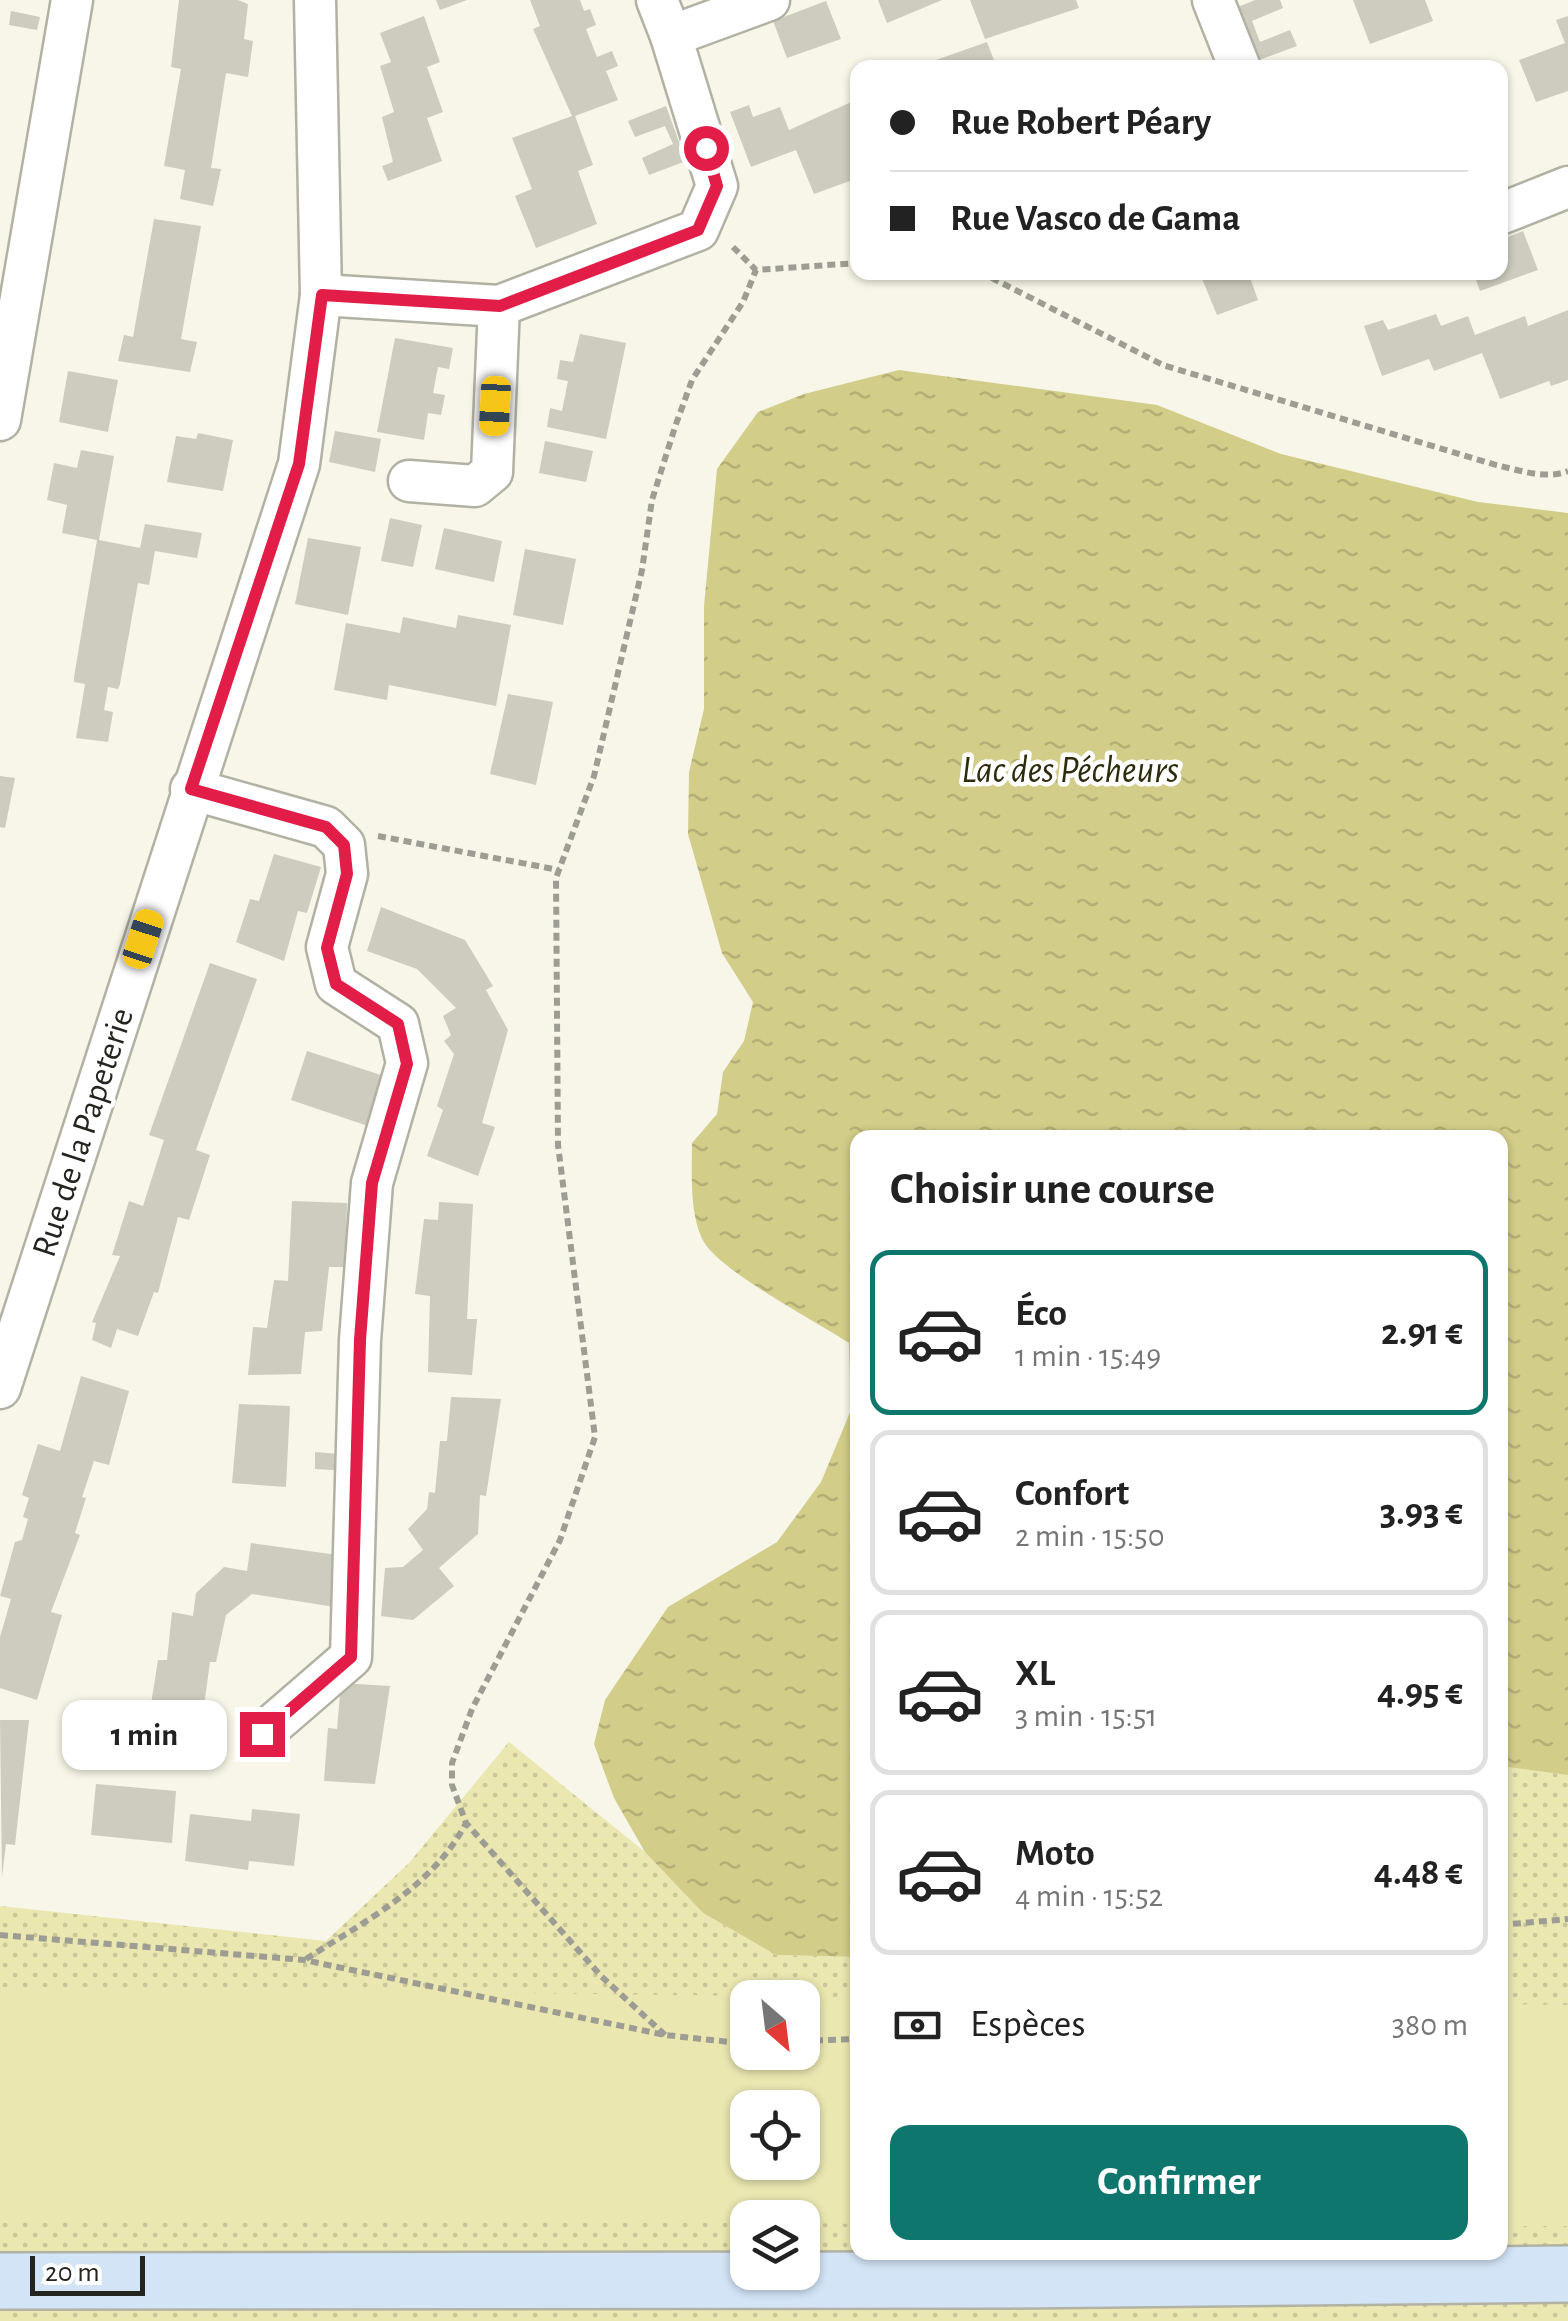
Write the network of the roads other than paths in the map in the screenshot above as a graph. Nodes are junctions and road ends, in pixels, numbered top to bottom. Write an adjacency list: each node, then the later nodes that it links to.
1 (72, 0): 11 (street)
2 (315, 0): 9 (street, Rue de la Papeterie)
3 (769, 0): 5 (street)
4 (1213, 0): 6 (street)
5 (664, 18): 10 (street)
6 (1237, 60)
7 (1568, 187): 8 (street)
8 (1508, 211)
9 (322, 295): 10 (street); 13 (street, Rue de la Papeterie)
10 (500, 306): 12 (street)
11 (0, 420)
12 (409, 481)
13 (191, 789): 14 (street, Rue de la Papeterie); 15 (street)
14 (0, 1388)
15 (262, 1734)
16 (1568, 2274): 17 (main road)
17 (0, 2281)

